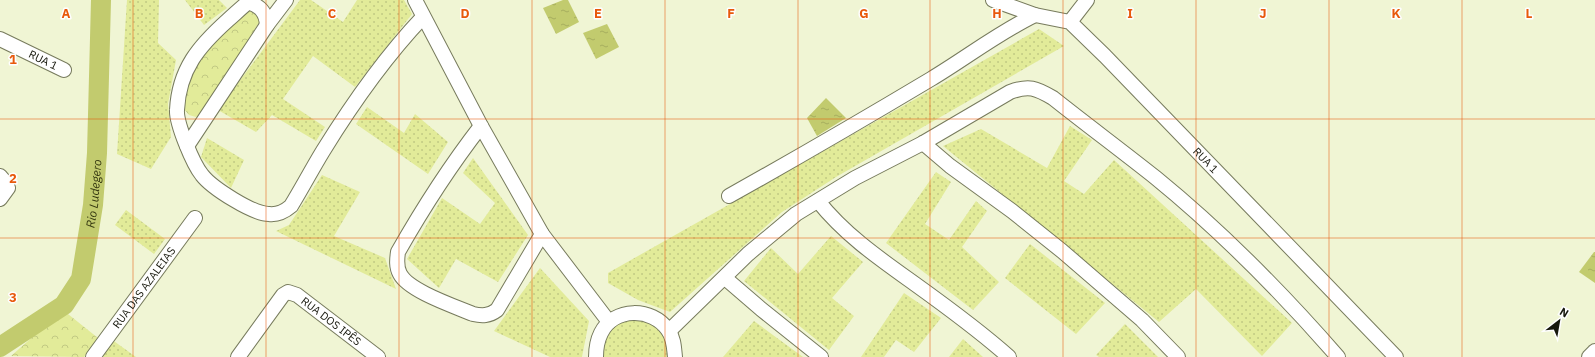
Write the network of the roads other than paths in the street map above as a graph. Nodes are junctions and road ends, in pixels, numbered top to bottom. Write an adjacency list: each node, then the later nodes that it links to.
1 (286, 0): 9 (street)
2 (415, 0): 7 (street)
3 (993, 0): 6 (street)
4 (1087, 0): 8 (street)
5 (249, 1): 9 (street); 12 (street)
6 (1035, 15): 8 (street); 17 (street)
7 (424, 17): 14 (street); 16 (street)
8 (1070, 22): 34 (street, RUA 1)
9 (267, 25): 13 (street)
10 (0, 39): 11 (street, RUA 1)
11 (64, 70)
12 (177, 112): 13 (street); 16 (street)
13 (203, 122): 16 (street)
14 (481, 126): 20 (street); 20 (street)
15 (923, 142): 18 (street); 32 (street); 33 (street)
16 (186, 146)
17 (729, 196)
18 (818, 201): 21 (street); 31 (street)
19 (194, 218): 25 (street, RUA DAS AZALEIAS)
20 (542, 234): 22 (street)
21 (725, 278): 23 (street); 30 (street)
22 (609, 322): 23 (street); 28 (street)
23 (669, 331): 29 (street)
24 (1595, 351): 35 (street)
25 (92, 357)
26 (238, 357): 27 (street, RUA DOS IPÊS)
27 (378, 357)
28 (596, 357)
29 (675, 357)
30 (821, 357)
31 (1009, 357)
32 (1178, 357)
33 (1338, 357)
34 (1396, 357)
35 (1589, 357)

